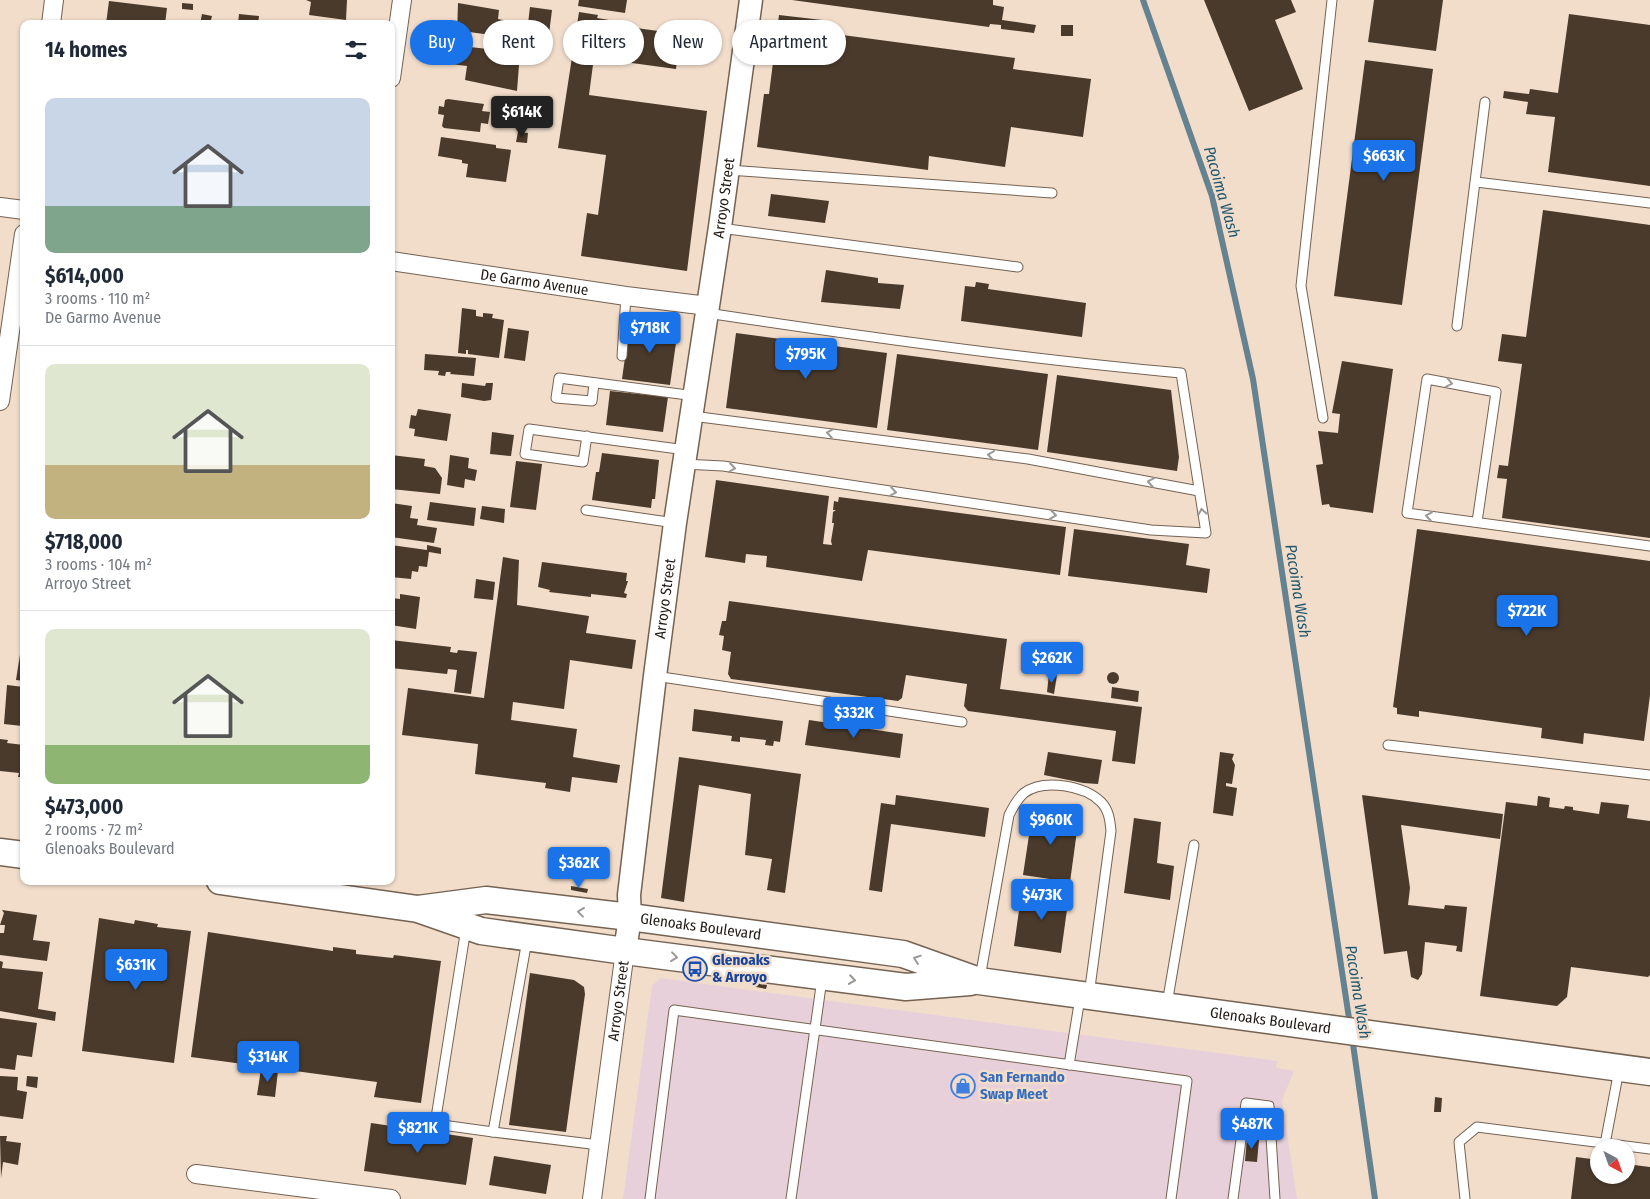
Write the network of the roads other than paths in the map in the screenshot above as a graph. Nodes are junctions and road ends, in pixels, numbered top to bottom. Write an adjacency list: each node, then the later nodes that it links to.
1 (54, 0): 5 (street)
2 (402, 0): 6 (street)
3 (751, 0): 8 (street, Arroyo Street)
4 (1332, 0): 25 (lane)
5 (52, 20)
6 (395, 50)
7 (1485, 102): 9 (lane)
8 (728, 170): 10 (lane); 14 (street, Arroyo Street)
9 (1476, 182): 11 (lane); 20 (lane)
10 (1052, 193)
11 (1650, 203)
12 (0, 207): 13 (street)
13 (20, 210)
14 (720, 228): 17 (lane); 19 (street, Arroyo Street)
15 (20, 262): 23 (street)
16 (395, 262): 18 (street, De Garmo Avenue)
17 (1018, 267)
18 (626, 296): 19 (street, De Garmo Avenue); 21 (lane)
19 (707, 310): 24 (street, Arroyo Street); 28 (lane)
20 (1457, 326)
21 (622, 356)
22 (594, 383): 24 (lane)
23 (0, 401)
24 (694, 406): 27 (street, Arroyo Street); 28 (lane, one-way to 24)
25 (1324, 418)
26 (587, 436): 26 (lane); 27 (lane)
27 (685, 457): 28 (lane, one-way to 28); 31 (street, Arroyo Street)
28 (1199, 491)
29 (586, 510): 31 (lane)
30 (1477, 522): 30 (lane, one-way to 30); 32 (lane)
31 (675, 523): 33 (street, Arroyo Street)
32 (1650, 546)
33 (654, 676): 34 (lane); 42 (street, Arroyo Street)
34 (962, 722)
35 (1388, 745): 36 (lane)
36 (1650, 775)
37 (1194, 845): 49 (lane)
38 (0, 852): 39 (main road)
39 (20, 854)
40 (281, 885): 41 (main road, Glenoaks Boulevard)
41 (418, 909): 42 (main road, Glenoaks Boulevard, one-way to 41); 43 (main road, Glenoaks Boulevard)
42 (630, 917): 45 (street, Arroyo Street); 47 (main road, Glenoaks Boulevard, one-way to 42)
43 (467, 926): 44 (main road, Glenoaks Boulevard); 54 (lane)
44 (527, 937): 45 (main road, Glenoaks Boulevard); 54 (lane)
45 (625, 952): 46 (main road, Glenoaks Boulevard, one-way to 46); 57 (street, Arroyo Street)
46 (823, 976): 47 (main road, Glenoaks Boulevard, one-way to 47); 50 (lane)
47 (980, 981): 48 (main road, Glenoaks Boulevard); 48 (lane)
48 (1085, 996): 49 (main road, Glenoaks Boulevard); 51 (lane)
49 (1167, 1007): 52 (main road, Glenoaks Boulevard)
50 (815, 1030): 51 (lane); 63 (lane); 64 (lane)
51 (1069, 1065): 65 (lane)
52 (1619, 1068): 53 (main road, Glenoaks Boulevard); 55 (lane)
53 (1650, 1072)
54 (493, 1132): 57 (lane)
55 (1606, 1139)
56 (1590, 1142): 68 (lane)
57 (599, 1145): 62 (street, Arroyo Street)
58 (1635, 1147): 59 (lane)
59 (1650, 1149)
60 (196, 1174): 61 (street)
61 (391, 1199)
62 (592, 1199)
63 (650, 1199)
64 (791, 1199)
65 (1171, 1199)
66 (1233, 1199): 67 (lane)
67 (1275, 1199)
68 (1465, 1199)

